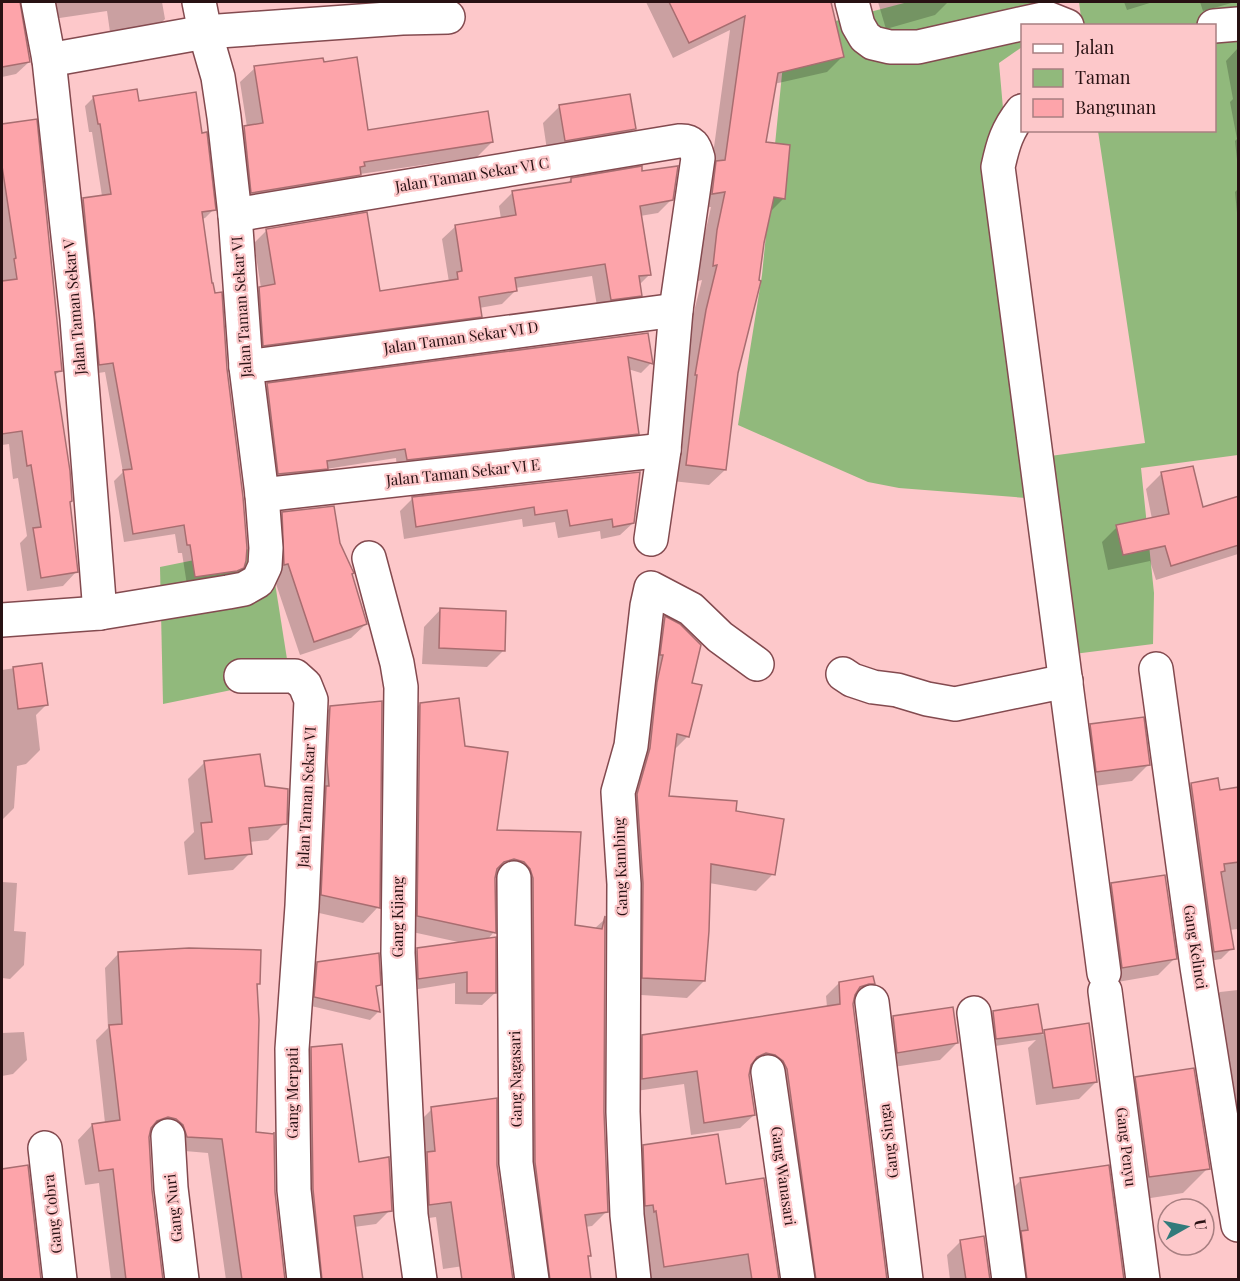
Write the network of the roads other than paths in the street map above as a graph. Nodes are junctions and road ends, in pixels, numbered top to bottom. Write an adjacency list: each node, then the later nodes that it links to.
1 (38, 2): 8 (street, Jalan Taman Sekar V)
2 (852, 2): 3 (street)
3 (1052, 15)
4 (202, 17): 5 (street); 8 (street); 10 (street, Jalan Taman Sekar VI)
5 (448, 17)
6 (1239, 24): 7 (street)
7 (1216, 26)
8 (49, 60): 17 (street, Jalan Taman Sekar V)
9 (1021, 113): 23 (street, Gang Penyu)
10 (235, 215): 11 (street, Jalan Taman Sekar VI C); 12 (street, Jalan Taman Sekar VI)
11 (676, 310): 12 (street, Jalan Taman Sekar VI D); 13 (street)
12 (246, 367): 14 (street, Jalan Taman Sekar VI)
13 (664, 450): 14 (street, Jalan Taman Sekar VI E); 15 (street)
14 (262, 495): 17 (street, Jalan Taman Sekar VI)
15 (651, 539)
16 (369, 558): 35 (street, Gang Kijang)
17 (100, 613): 18 (street, Jalan Taman Sekar VI)
18 (2, 620)
19 (757, 664): 37 (street, Gang Kambing)
20 (1156, 669): 31 (street, Gang Kelinci)
21 (843, 674): 23 (street)
22 (241, 676): 25 (street, Jalan Taman Sekar VI)
23 (1066, 681): 41 (street, Gang Penyu)
24 (514, 878): 36 (street, Gang Nagasari)
25 (302, 906): 34 (street, Gang Merpati)
26 (872, 1002): 39 (street, Gang Singa)
27 (974, 1013): 40 (street)
28 (768, 1072): 38 (street, Gang Wanasari)
29 (168, 1136): 33 (street, Gang Nuri)
30 (45, 1148): 32 (street, Gang Cobra)
31 (1239, 1225)
32 (60, 1280)
33 (182, 1280)
34 (304, 1280)
35 (420, 1280)
36 (532, 1280)
37 (634, 1280)
38 (798, 1280)
39 (906, 1280)
40 (1009, 1280)
41 (1143, 1280)

